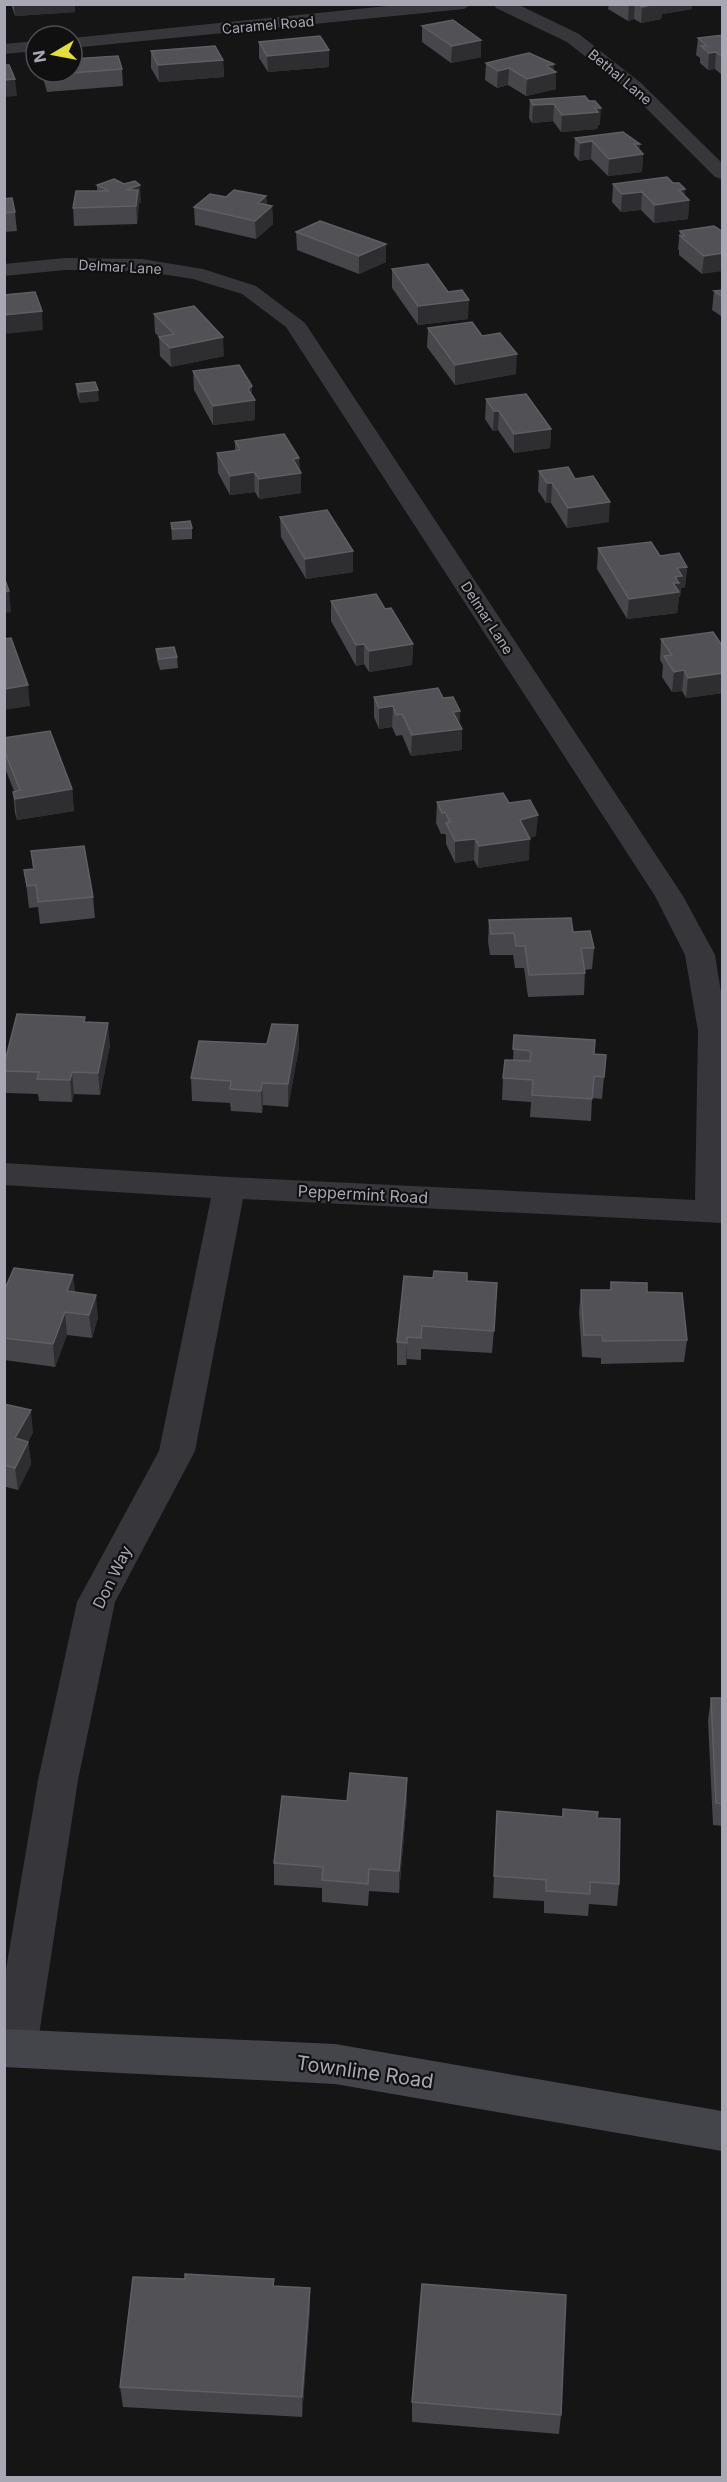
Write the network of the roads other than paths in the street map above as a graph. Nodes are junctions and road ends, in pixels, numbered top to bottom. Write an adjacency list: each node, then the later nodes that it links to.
1 (464, 4): 3 (street, Caramel Road)
2 (502, 4): 6 (street, Bethal Lane)
3 (84, 42)
4 (24, 47): 5 (street)
5 (4, 49)
6 (723, 173)
7 (4, 270): 10 (street, Delmar Lane)
8 (4, 1174): 9 (street, Peppermint Road)
9 (229, 1188): 10 (street, Peppermint Road); 11 (street, Don Way)
10 (717, 1211)
11 (10, 2048): 12 (main road, Townline Road)
12 (723, 2131)

